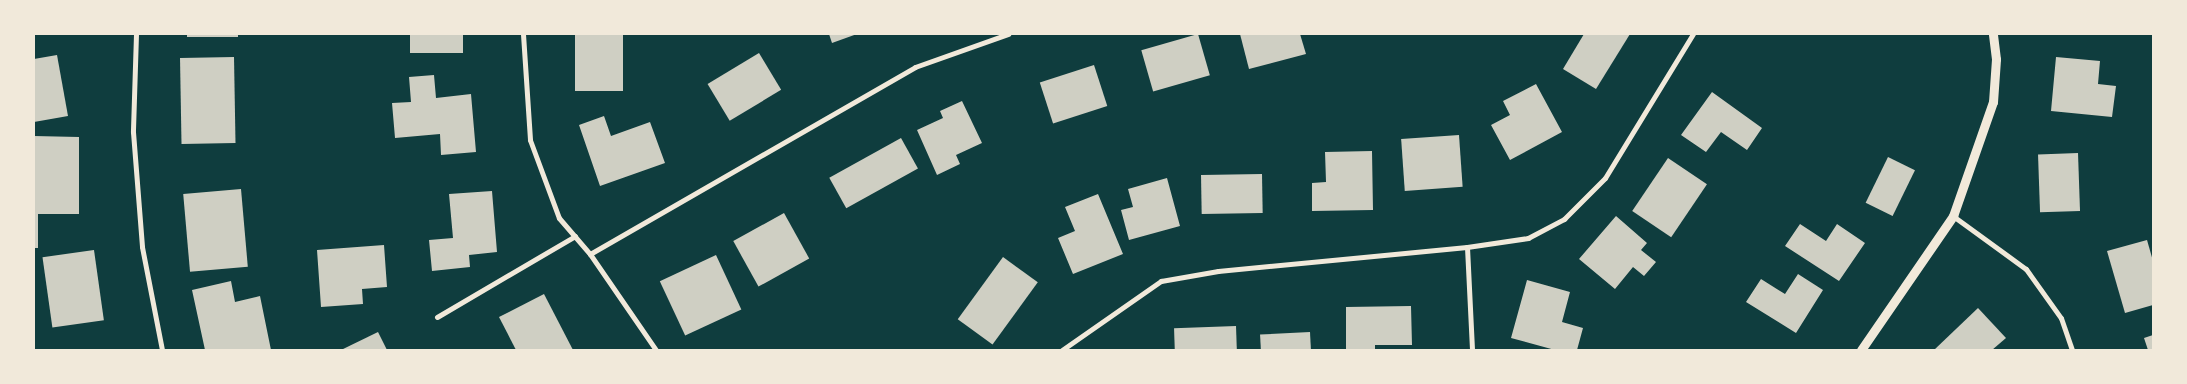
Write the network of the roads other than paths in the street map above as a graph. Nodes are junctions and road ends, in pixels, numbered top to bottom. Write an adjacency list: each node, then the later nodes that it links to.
1 (136, 34): 11 (street)
2 (523, 34): 7 (street)
3 (1008, 34): 9 (street)
4 (1693, 34): 8 (street)
5 (1993, 34): 6 (street)
6 (1953, 216): 15 (street); 16 (street)
7 (575, 236): 9 (street); 10 (street)
8 (1467, 247): 13 (street); 14 (street)
9 (590, 254): 12 (street)
10 (437, 318)
11 (162, 350)
12 (656, 350)
13 (1062, 350)
14 (1472, 350)
15 (1861, 350)
16 (2072, 350)

